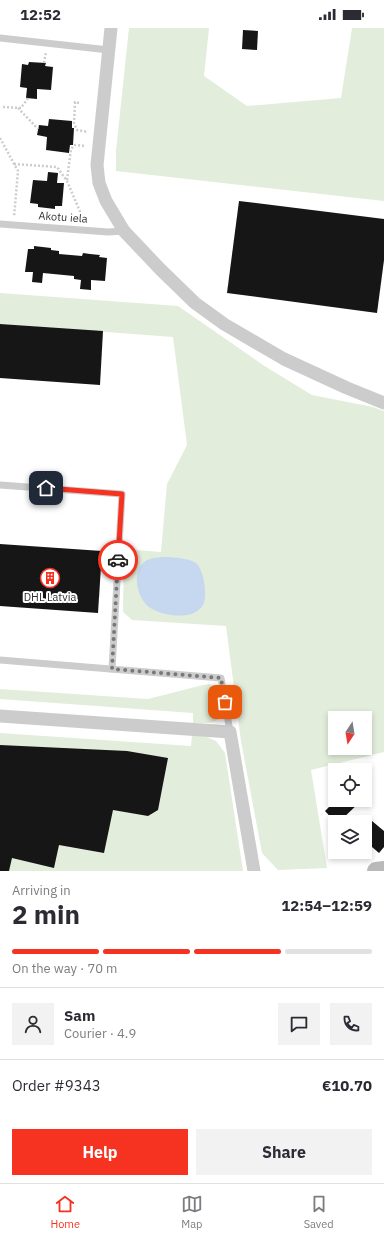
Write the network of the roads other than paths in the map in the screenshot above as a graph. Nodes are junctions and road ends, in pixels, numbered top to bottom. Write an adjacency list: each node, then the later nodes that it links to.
1 (111, 28): 3 (street)
2 (0, 38): 3 (lane)
3 (109, 50): 5 (street)
4 (0, 224): 5 (lane, Akotu iela)
5 (124, 231): 6 (street)
6 (384, 403)
7 (0, 485): 9 (lane)
8 (0, 660): 9 (lane)
9 (112, 669): 11 (lane)
10 (0, 716): 11 (street)
11 (230, 732): 13 (street)
12 (384, 870): 14 (street)
13 (254, 871)
14 (376, 871)

